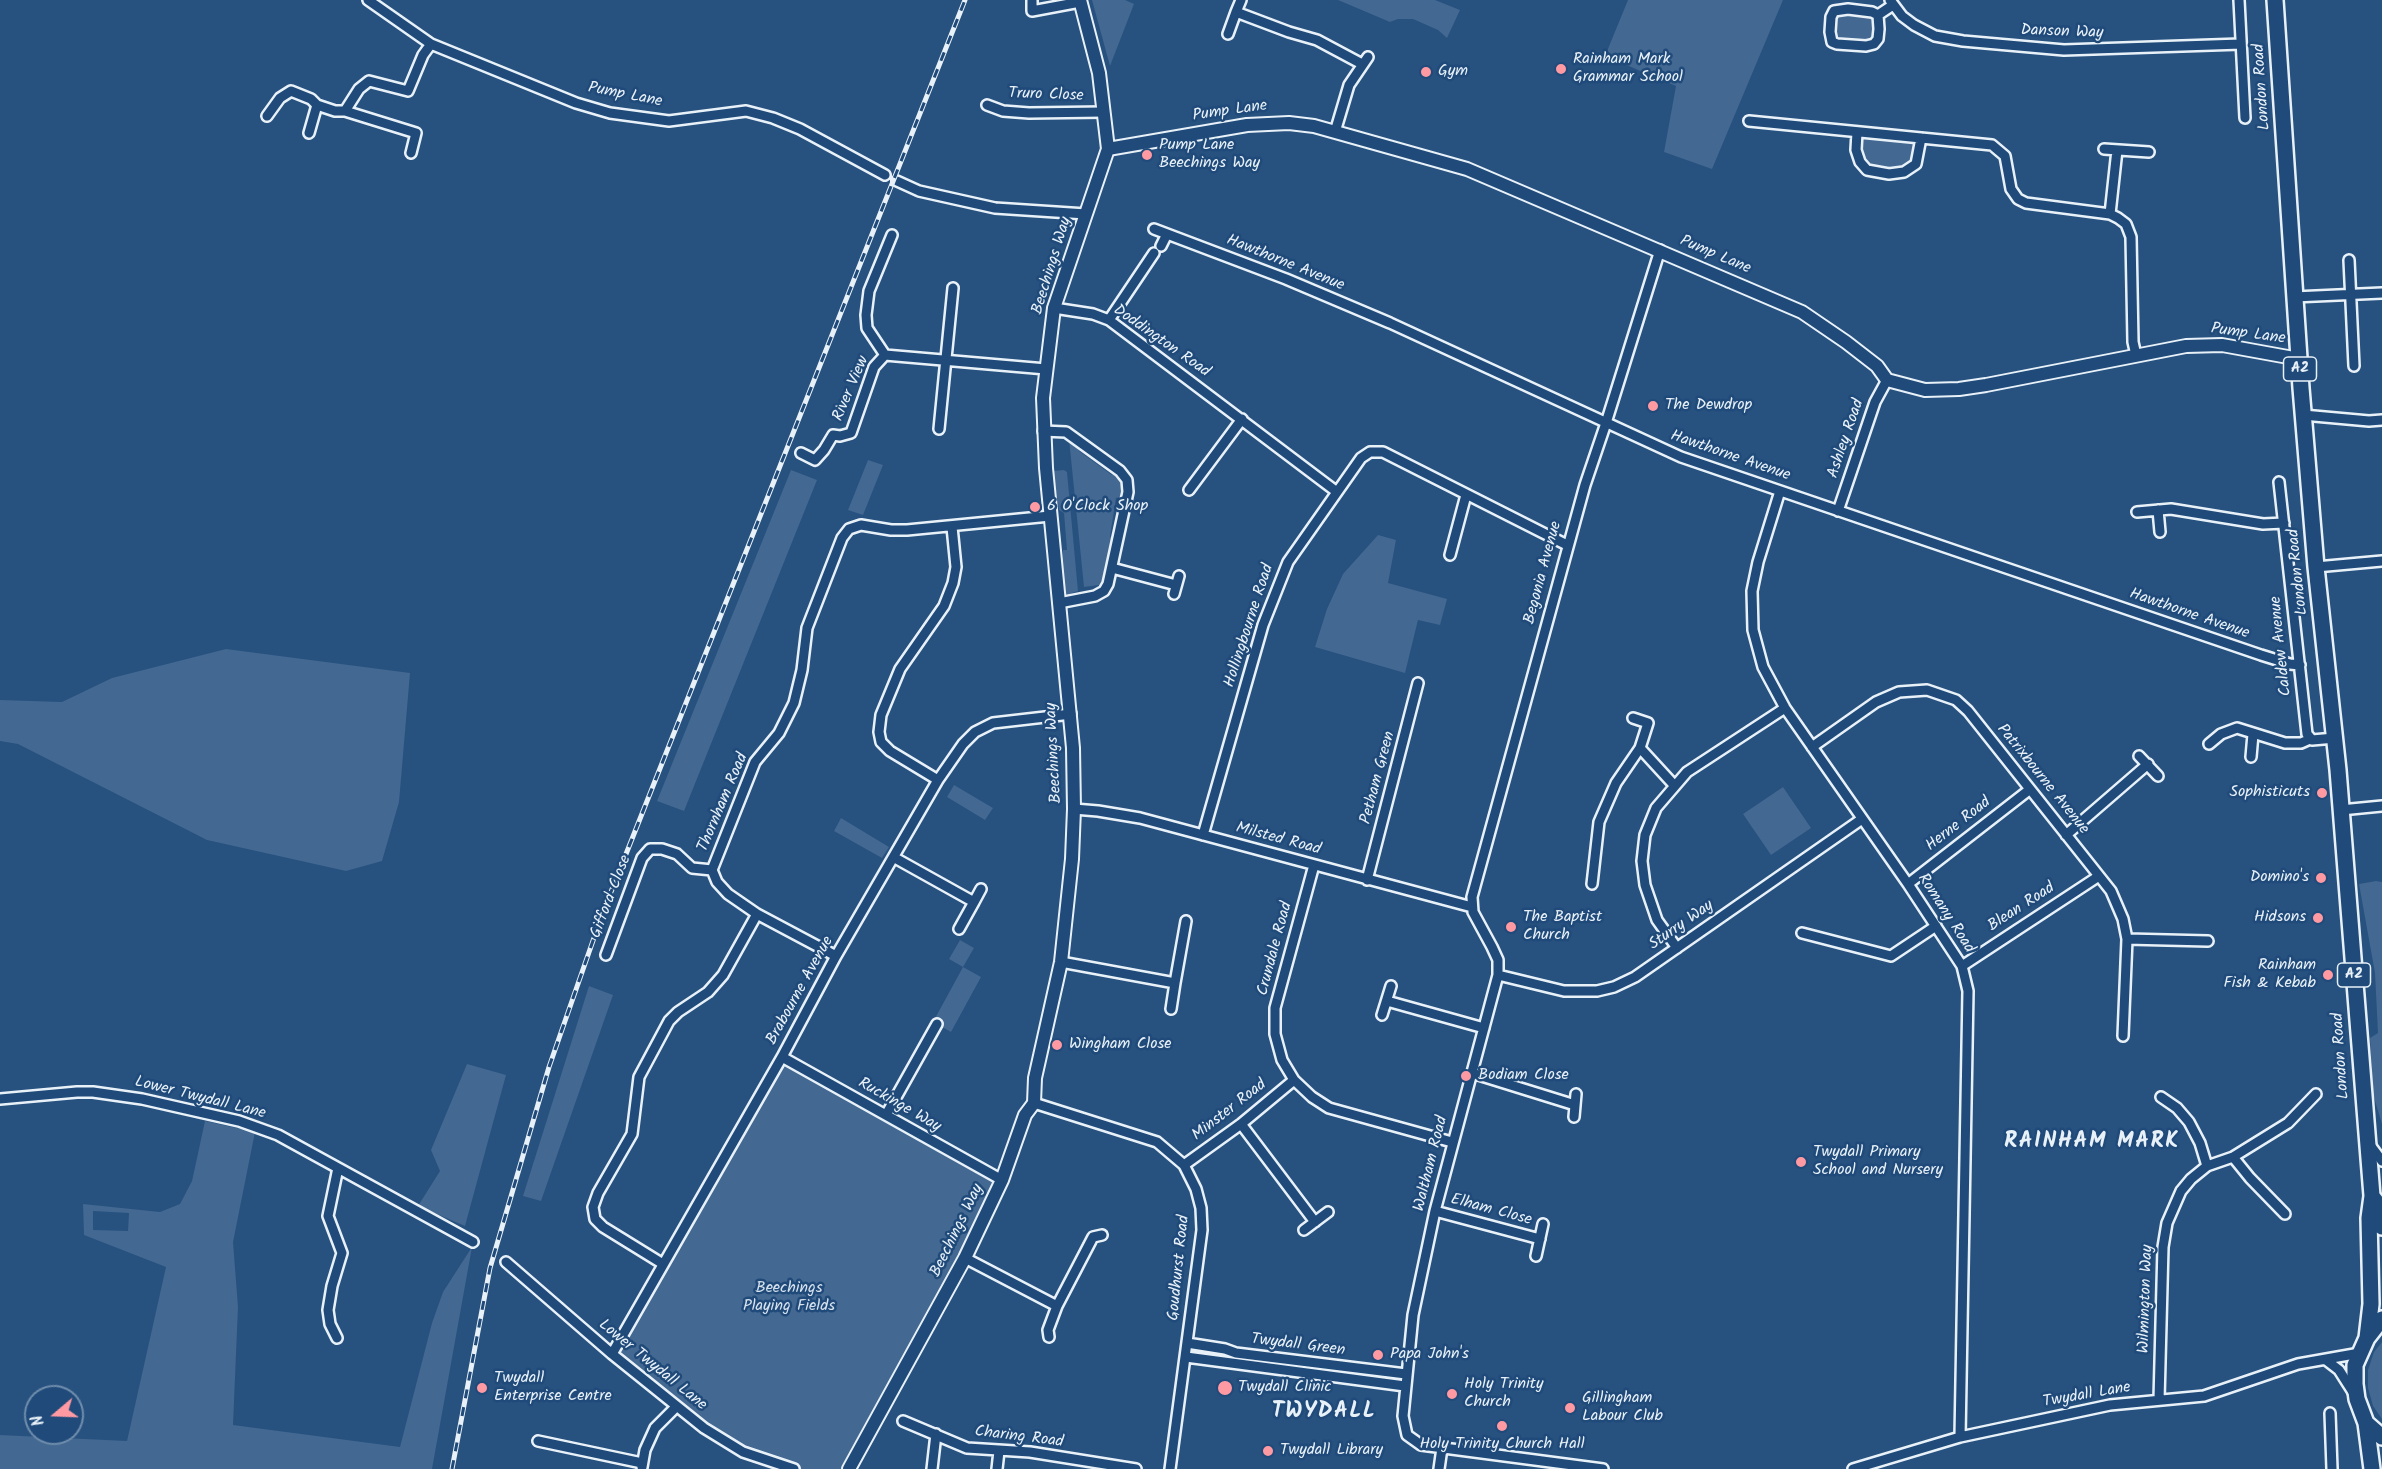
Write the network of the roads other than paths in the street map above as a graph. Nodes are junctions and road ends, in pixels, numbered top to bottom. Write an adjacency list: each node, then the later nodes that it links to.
1 (368, 0): 11 (street, Pump Lane)
2 (1032, 0): 6 (street)
3 (1241, 0): 8 (street)
4 (2239, 0): 12 (street)
5 (2275, 0): 41 (main road, London Road / A2)
6 (1080, 1): 16 (street, Beechings Way)
7 (1892, 3): 9 (street, Danson Way); 12 (street, Danson Way)
8 (1236, 12): 10 (street); 20 (street)
9 (1878, 15): 9 (street)
10 (1228, 34)
11 (431, 44): 15 (street); 29 (street, Pump Lane)
12 (2241, 44): 18 (street)
13 (317, 105): 15 (street); 17 (street); 22 (street)
14 (987, 105): 16 (street, Truro Close)
15 (345, 111): 28 (street)
16 (1104, 112): 24 (street, Beechings Way)
17 (267, 116)
18 (2245, 118)
19 (1749, 121): 21 (street)
20 (1335, 132): 24 (street, Pump Lane); 36 (street, Pump Lane)
21 (1857, 132): 23 (street); 23 (street)
22 (309, 133)
23 (1920, 138): 32 (street)
24 (1108, 149): 31 (street, Beechings Way)
25 (2104, 149): 26 (street)
26 (2117, 150): 27 (street); 32 (street)
27 (2149, 152)
28 (411, 153)
29 (885, 175)
30 (897, 181): 31 (street)
31 (1086, 214): 42 (street, Beechings Way)
32 (2110, 214): 45 (street)
33 (1154, 230): 34 (street, Hawthorne Avenue)
34 (1167, 234): 43 (street); 54 (street, Hawthorne Avenue)
35 (892, 235): 44 (street, River View)
36 (1660, 250): 50 (street, Pump Lane); 54 (street, Begonia Avenue)
37 (2349, 260): 40 (street)
38 (953, 288): 47 (street)
39 (2382, 293): 40 (street)
40 (2350, 294): 41 (street); 48 (street)
41 (2294, 297): 46 (main road, London Road / A2)
42 (1054, 308): 43 (street, Doddington Road); 49 (street, Beechings Way)
43 (1109, 320): 52 (street, Doddington Road)
44 (885, 355): 47 (street); 57 (street, River View)
45 (2136, 355): 46 (street, Pump Lane); 50 (street, Pump Lane)
46 (2299, 359): 51 (main road, London Road / A2)
47 (946, 360): 49 (street); 55 (street)
48 (2354, 366)
49 (1046, 369): 56 (street, Beechings Way)
50 (1887, 380): 64 (street, Ashley Road)
51 (2303, 415): 53 (street); 73 (main road, London Road / A2)
52 (1242, 419): 59 (street); 61 (street, Doddington Road)
53 (2382, 420)
54 (1606, 423): 60 (street, Hawthorne Avenue); 70 (street, Begonia Avenue)
55 (939, 429)
56 (1043, 431): 66 (street, Beechings Way); 74 (street)
57 (801, 453)
58 (2279, 482): 67 (street, Caldew Avenue)
59 (1189, 490)
60 (1780, 491): 64 (street, Hawthorne Avenue); 79 (street, Romany Road)
61 (1337, 492): 62 (street, Hollingbourne Road); 99 (street, Hollingbourne Road)
62 (1466, 495): 70 (street, Hollingbourne Road); 71 (street)
63 (2158, 510): 65 (street); 67 (street); 69 (street)
64 (1838, 511): 77 (street, Hawthorne Avenue)
65 (2137, 512)
66 (1050, 516): 68 (street, Thornham Road); 76 (street, Beechings Way)
67 (2284, 524): 77 (street, Caldew Avenue)
68 (952, 527): 92 (street); 103 (street, Thornham Road)
69 (2160, 532)
70 (1567, 545): 110 (street, Begonia Avenue)
71 (1450, 555)
72 (2382, 561): 73 (street)
73 (2316, 567): 83 (main road, London Road / A2)
74 (1112, 568): 75 (street); 76 (street)
75 (1176, 585)
76 (1059, 603): 80 (street, Beechings Way)
77 (2300, 664): 84 (street, Caldew Avenue)
78 (1418, 683): 105 (street, Petham Green)
79 (1785, 708): 86 (street, Romany Road); 93 (street)
80 (1071, 714): 92 (street, Brabourne Avenue); 96 (street, Beechings Way)
81 (1633, 718): 87 (street)
82 (2253, 734): 84 (street); 85 (street); 89 (street)
83 (2335, 738): 84 (street); 97 (main road, London Road / A2)
84 (2310, 740)
85 (2209, 744)
86 (1812, 747): 94 (street, Patrixbourne Avenue); 98 (street, Romany Road)
87 (1640, 748): 93 (street); 106 (street)
88 (2139, 756): 90 (street)
89 (2251, 757)
90 (2148, 764): 91 (street); 100 (street)
91 (2158, 776)
92 (938, 780): 101 (street, Brabourne Avenue)
93 (1674, 785): 118 (street)
94 (2030, 790): 100 (street, Patrixbourne Avenue); 107 (street, Herne Road)
95 (2382, 806): 97 (street)
96 (1074, 809): 99 (street, Milsted Road); 121 (street, Beechings Way)
97 (2341, 810): 142 (main road, London Road / A2)
98 (1862, 819): 107 (street, Romany Road); 118 (street, Sturry Way)
99 (1203, 835): 102 (street, Milsted Road)
100 (2066, 835): 104 (street, Patrixbourne Avenue)
101 (895, 858): 109 (street); 120 (street, Brabourne Avenue)
102 (1314, 865): 105 (street, Milsted Road); 134 (street, Crundale Road)
103 (712, 870): 111 (street, Thornham Road); 119 (street, Gifford Close)
104 (2099, 876): 116 (street, Patrixbourne Avenue); 122 (street, Blean Road)
105 (1367, 880): 110 (street, Milsted Road)
106 (1592, 884)
107 (1908, 884): 113 (street, Romany Road)
108 (981, 889): 109 (street)
109 (974, 902): 114 (street)
110 (1472, 907): 123 (street, Waltham Road)
111 (757, 914): 120 (street, Thornham Road); 164 (street)
112 (1186, 921): 124 (street)
113 (1936, 926): 115 (street); 122 (street, Romany Road)
114 (959, 929)
115 (1802, 933)
116 (2127, 939): 117 (street); 131 (street, Patrixbourne Avenue)
117 (2208, 941)
118 (1677, 948): 123 (street, Sturry Way)
119 (606, 955)
120 (836, 956): 132 (street, Brabourne Avenue)
121 (1061, 962): 124 (street); 138 (street, Beechings Way)
122 (1962, 966): 184 (street, Romany Road)
123 (1498, 975): 130 (street, Waltham Road)
124 (1175, 983): 127 (street)
125 (1391, 986): 126 (street)
126 (1387, 1001): 128 (street); 130 (street)
127 (1171, 1009)
128 (1382, 1015)
129 (937, 1024): 139 (street)
130 (1484, 1028): 133 (street, Waltham Road)
131 (2123, 1036)
132 (782, 1057): 139 (street, Ruckinge Way); 164 (street, Brabourne Avenue)
133 (1472, 1073): 140 (street); 143 (street, Waltham Road)
134 (1294, 1080): 141 (street, Minster Road); 143 (street, Crundale Road)
135 (2316, 1094): 144 (street, Wilmington Way)
136 (2161, 1097): 147 (street)
137 (0, 1099): 148 (street, Lower Twydall Lane)
138 (1034, 1103): 146 (street, Goudhurst Road); 149 (street, Beechings Way)
139 (886, 1115): 149 (street, Ruckinge Way)
140 (1574, 1117)
141 (1241, 1124): 146 (street, Minster Road); 154 (street)
142 (2367, 1140): 145 (street); 150 (main road, London Road / A2)
143 (1452, 1142): 151 (street, Waltham Road)
144 (2234, 1157): 147 (street, Wilmington Way); 153 (street)
145 (2382, 1161)
146 (1184, 1165): 170 (street, Goudhurst Road)
147 (2207, 1166): 178 (street, Wilmington Way)
148 (338, 1168): 160 (street, Lower Twydall Lane); 168 (street)
149 (1002, 1180): 162 (street, Beechings Way)
150 (2372, 1196): 156 (main road, London Road / A2); 169 (main road, London Road / A2)
151 (1435, 1211): 159 (street, Elham Close); 175 (street, Waltham Road)
152 (1328, 1212): 154 (street)
153 (2285, 1214)
154 (1315, 1222): 157 (street)
155 (1544, 1224): 159 (street, Elham Close)
156 (2382, 1227)
157 (1304, 1230)
158 (1102, 1234): 165 (street)
159 (1540, 1239): 161 (street, Elham Close)
160 (473, 1242)
161 (1536, 1256)
162 (965, 1258): 165 (street); 191 (street, Beechings Way)
163 (506, 1262): 172 (street, Lower Twydall Lane)
164 (663, 1264): 172 (street, Brabourne Avenue)
165 (1057, 1306): 167 (street)
166 (2382, 1319): 169 (main road)
167 (1049, 1337)
168 (337, 1338)
169 (2367, 1338): 171 (main road)
170 (1187, 1343): 173 (street, Goudhurst Road); 175 (street, Twydall Green)
171 (2360, 1353): 174 (street, Twydall Lane); 177 (main road)
172 (612, 1354): 179 (street, Lower Twydall Lane)
173 (1186, 1357): 176 (street, Twydall Green); 195 (street, Goudhurst Road)
174 (2326, 1360): 177 (street); 178 (street, Twydall Lane)
175 (1407, 1374): 176 (street, Waltham Road)
176 (1405, 1386): 187 (street, Waltham Road)
177 (2357, 1399): 182 (main road)
178 (2159, 1400): 184 (street, Twydall Lane)
179 (676, 1407): 189 (street); 190 (street, Lower Twydall Lane)
180 (2330, 1413): 199 (street)
181 (903, 1421): 183 (street, Charing Road)
182 (2366, 1423): 185 (main road); 200 (main road)
183 (936, 1434): 188 (street, Charing Road); 192 (street)
184 (1960, 1437): 198 (street, Twydall Lane)
185 (2382, 1437)
186 (538, 1441): 189 (street)
187 (1442, 1448): 196 (street); 197 (street)
188 (999, 1451): 193 (street); 194 (street, Charing Road)
189 (642, 1466)
190 (794, 1469)
191 (849, 1469)
192 (932, 1469)
193 (997, 1469)
194 (1136, 1469)
195 (1170, 1469)
196 (1439, 1469)
197 (1603, 1469)
198 (1853, 1469)
199 (2332, 1469)
200 (2372, 1469)

